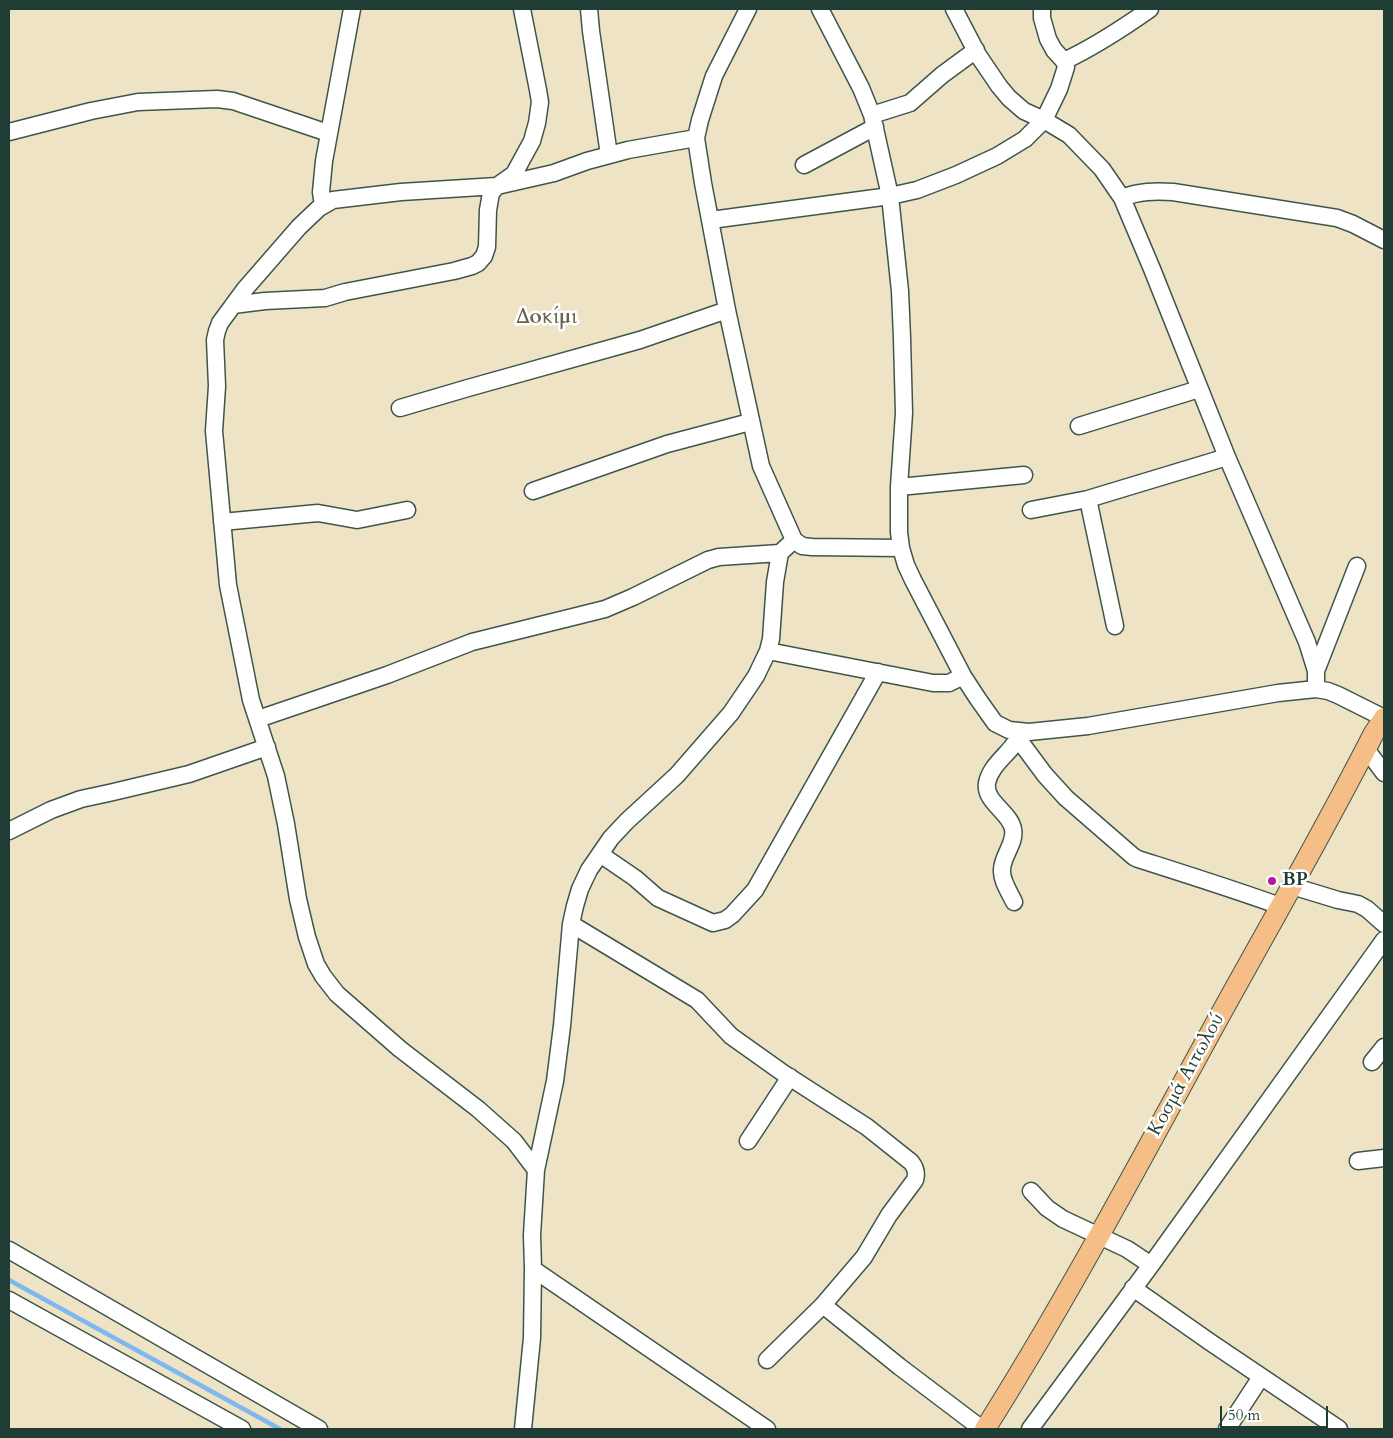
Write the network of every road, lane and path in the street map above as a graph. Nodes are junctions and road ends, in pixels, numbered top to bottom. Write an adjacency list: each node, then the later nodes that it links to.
1 (352, 9): 14 (street)
2 (522, 9): 18 (street)
3 (589, 9): 16 (street)
4 (748, 9): 15 (street)
5 (820, 9): 12 (street)
6 (954, 9): 9 (street)
7 (1042, 9): 10 (street)
8 (1150, 9): 10 (street)
9 (976, 50): 11 (street); 12 (street)
10 (1064, 61): 11 (street)
11 (1044, 120): 19 (street); 20 (street)
12 (873, 121): 17 (street); 19 (street)
13 (9, 132): 14 (street)
14 (328, 133): 21 (street)
15 (696, 138): 16 (street); 22 (street)
16 (608, 155): 18 (street)
17 (804, 166)
18 (497, 186): 21 (street); 24 (street)
19 (890, 196): 22 (street); 32 (street)
20 (1122, 198): 23 (street); 26 (street)
21 (323, 205): 24 (street)
22 (711, 220): 25 (street)
23 (1384, 240)
24 (233, 305): 37 (street)
25 (727, 310): 27 (street); 28 (street)
26 (1199, 389): 29 (street); 30 (street)
27 (400, 408)
28 (750, 422): 33 (street); 38 (street)
29 (1078, 426)
30 (1227, 457): 34 (street); 44 (street)
31 (1024, 475): 32 (street)
32 (899, 486): 39 (street)
33 (533, 491)
34 (1088, 499): 36 (street); 42 (street)
35 (407, 510): 37 (street)
36 (1031, 510)
37 (222, 522): 49 (street)
38 (794, 540): 39 (street); 40 (street)
39 (901, 548): 46 (street)
40 (780, 553): 43 (street); 49 (street)
41 (1357, 566): 44 (street)
42 (1115, 626)
43 (768, 651): 45 (street); 55 (street)
44 (1316, 671): 47 (street)
45 (878, 672): 46 (street); 55 (street)
46 (963, 676): 50 (street)
47 (1316, 688): 48 (street); 50 (street)
48 (1384, 718): 52 (main road, Κοσμά Αιτωλού)
49 (258, 719): 51 (street)
50 (1020, 736): 57 (street); 58 (street)
51 (267, 747): 54 (street); 68 (street)
52 (1366, 749): 53 (street); 56 (main road, Κοσμά Αιτωλού)
53 (1384, 773)
54 (9, 831)
55 (600, 854): 59 (street)
56 (1292, 886): 58 (main road, Κοσμά Αιτωλού); 60 (street)
57 (1014, 902)
58 (1280, 906): 70 (main road, Κοσμά Αιτωλού)
59 (571, 924): 64 (street); 68 (street)
60 (1384, 924)
61 (1384, 940): 72 (street)
62 (1384, 1047): 63 (street)
63 (1372, 1062)
64 (790, 1077): 65 (street); 76 (street)
65 (748, 1141)
66 (1384, 1158): 67 (street)
67 (1358, 1160)
68 (536, 1170): 73 (street)
69 (1030, 1191): 70 (street)
70 (1099, 1237): 72 (street); 83 (main road, Κοσμά Αιτωλού)
71 (9, 1250): 80 (street)
72 (1150, 1265): 74 (street)
73 (533, 1269): 81 (street); 82 (street)
74 (1133, 1288): 78 (street); 84 (street)
75 (9, 1300): 79 (street)
76 (823, 1305): 77 (street); 83 (street)
77 (767, 1360)
78 (1261, 1377): 85 (street); 86 (street)
79 (242, 1429)
80 (319, 1429)
81 (523, 1429)
82 (767, 1429)
83 (984, 1429)
84 (1030, 1429)
85 (1227, 1429)
86 (1339, 1429)

